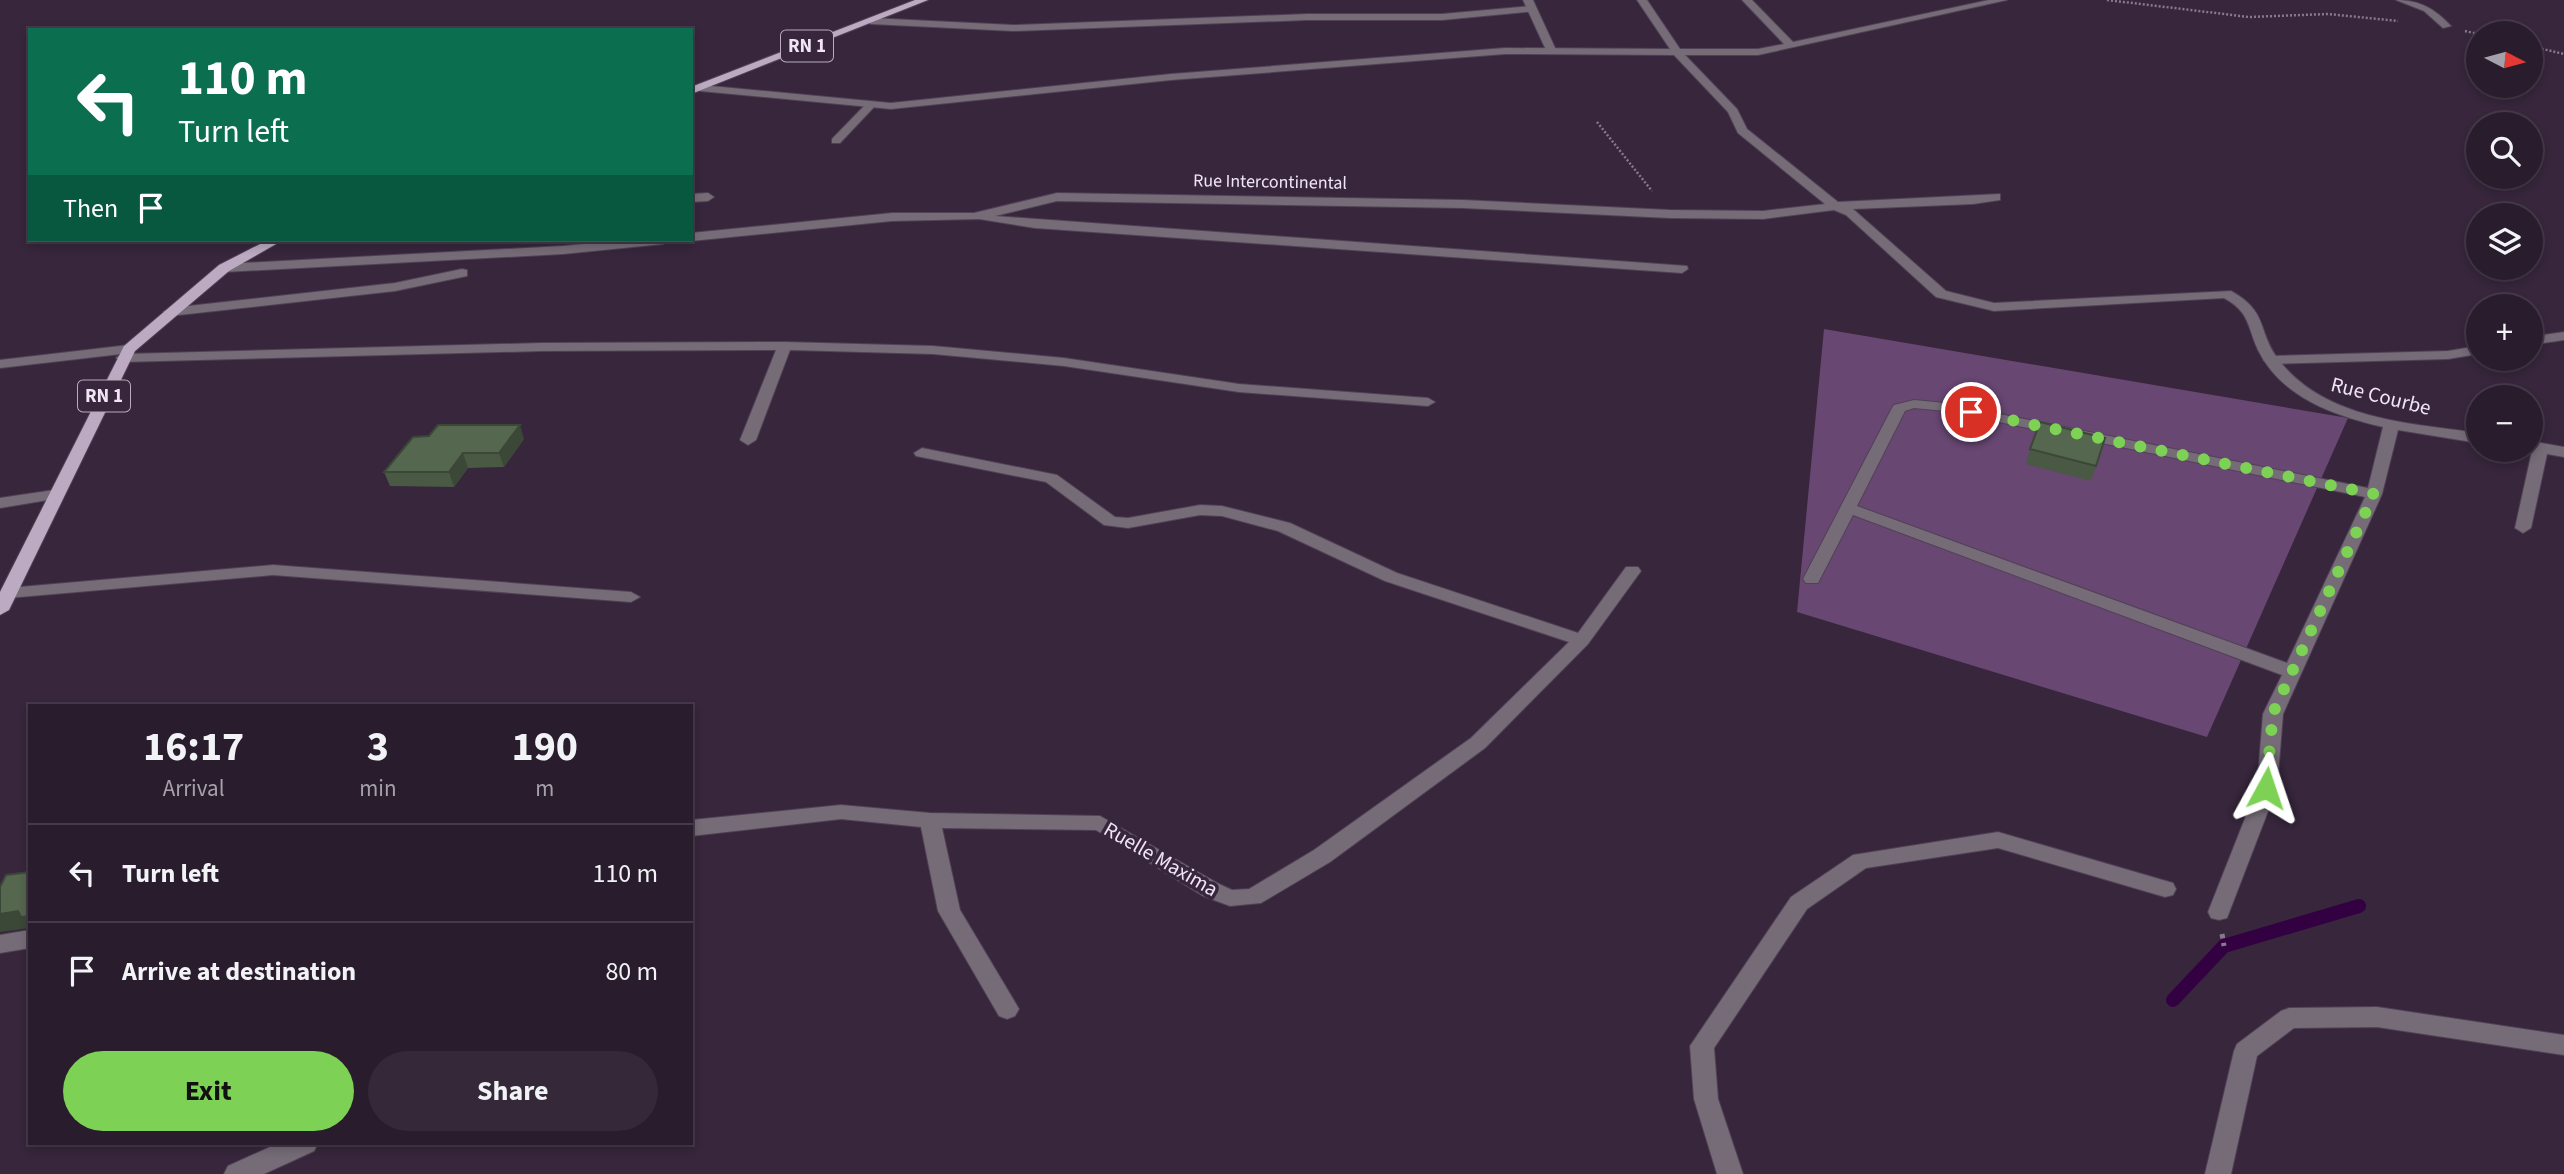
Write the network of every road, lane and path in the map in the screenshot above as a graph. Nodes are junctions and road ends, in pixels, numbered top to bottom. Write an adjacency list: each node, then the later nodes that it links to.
1 (923, 0): 8 (main road, RN 1)
2 (1642, 0): 14 (street)
3 (1747, 0): 11 (street)
4 (2002, 0): 11 (street)
5 (2107, 0): 9 (path)
6 (2401, 0): 9 (street)
7 (1530, 4): 8 (street); 13 (street)
8 (871, 21): 16 (main road, RN 1)
9 (2446, 26): 10 (path)
10 (2466, 31)
11 (1792, 46): 14 (street)
12 (2543, 49): 15 (path)
13 (1551, 50): 14 (street); 17 (street)
14 (1678, 52): 23 (street)
15 (2564, 54)
16 (696, 90): 17 (street)
17 (870, 106): 19 (street)
18 (1597, 122): 24 (path)
19 (836, 141)
20 (708, 197): 22 (street)
21 (1996, 197): 23 (street)
22 (693, 198)
23 (1835, 206): 24 (street, Rue Intercontinental); 32 (street, Rue Intercontinental)
24 (1670, 214): 25 (street, Rue Intercontinental)
25 (974, 217): 26 (street, Rue Intercontinental); 30 (street)
26 (693, 237)
27 (273, 242): 29 (main road, RN 1)
28 (643, 242): 29 (street)
29 (224, 268): 33 (main road, RN 1)
30 (1682, 269)
31 (462, 273): 33 (street)
32 (2244, 301): 39 (street, Rue Courbe)
33 (170, 312): 38 (main road, RN 1)
34 (2564, 336): 35 (street)
35 (2543, 339)
36 (785, 346): 38 (street); 41 (street); 44 (street)
37 (2466, 352): 39 (street)
38 (126, 353): 40 (street); 50 (main road, RN 1)
39 (2270, 360): 42 (street, Rue Courbe)
40 (0, 364)
41 (1428, 402)
42 (2392, 423): 43 (street, Rue Courbe); 49 (street)
43 (2466, 436)
44 (748, 440)
45 (2543, 448): 46 (street)
46 (2564, 452)
47 (922, 453): 59 (street)
48 (2533, 462): 53 (street)
49 (2374, 494): 52 (street); 60 (street)
50 (54, 495): 51 (street); 56 (main road, RN 1)
51 (0, 503)
52 (1848, 508): 55 (street); 60 (street)
53 (2524, 528)
54 (1632, 571): 59 (street, Ruelle Maxima)
55 (1812, 579)
56 (8, 593): 57 (street); 58 (main road, RN 1)
57 (631, 597)
58 (0, 610)
59 (1582, 640): 61 (street, Ruelle Maxima)
60 (2293, 672): 64 (street)
61 (930, 820): 62 (street, Ruelle Maxima); 67 (street)
62 (693, 828)
63 (2165, 889): 71 (street)
64 (2219, 912)
65 (28, 939): 66 (street)
66 (0, 944)
67 (1007, 1009)
68 (2564, 1045): 72 (street)
69 (301, 1145): 70 (street)
70 (237, 1174)
71 (1730, 1174)
72 (2218, 1174)

